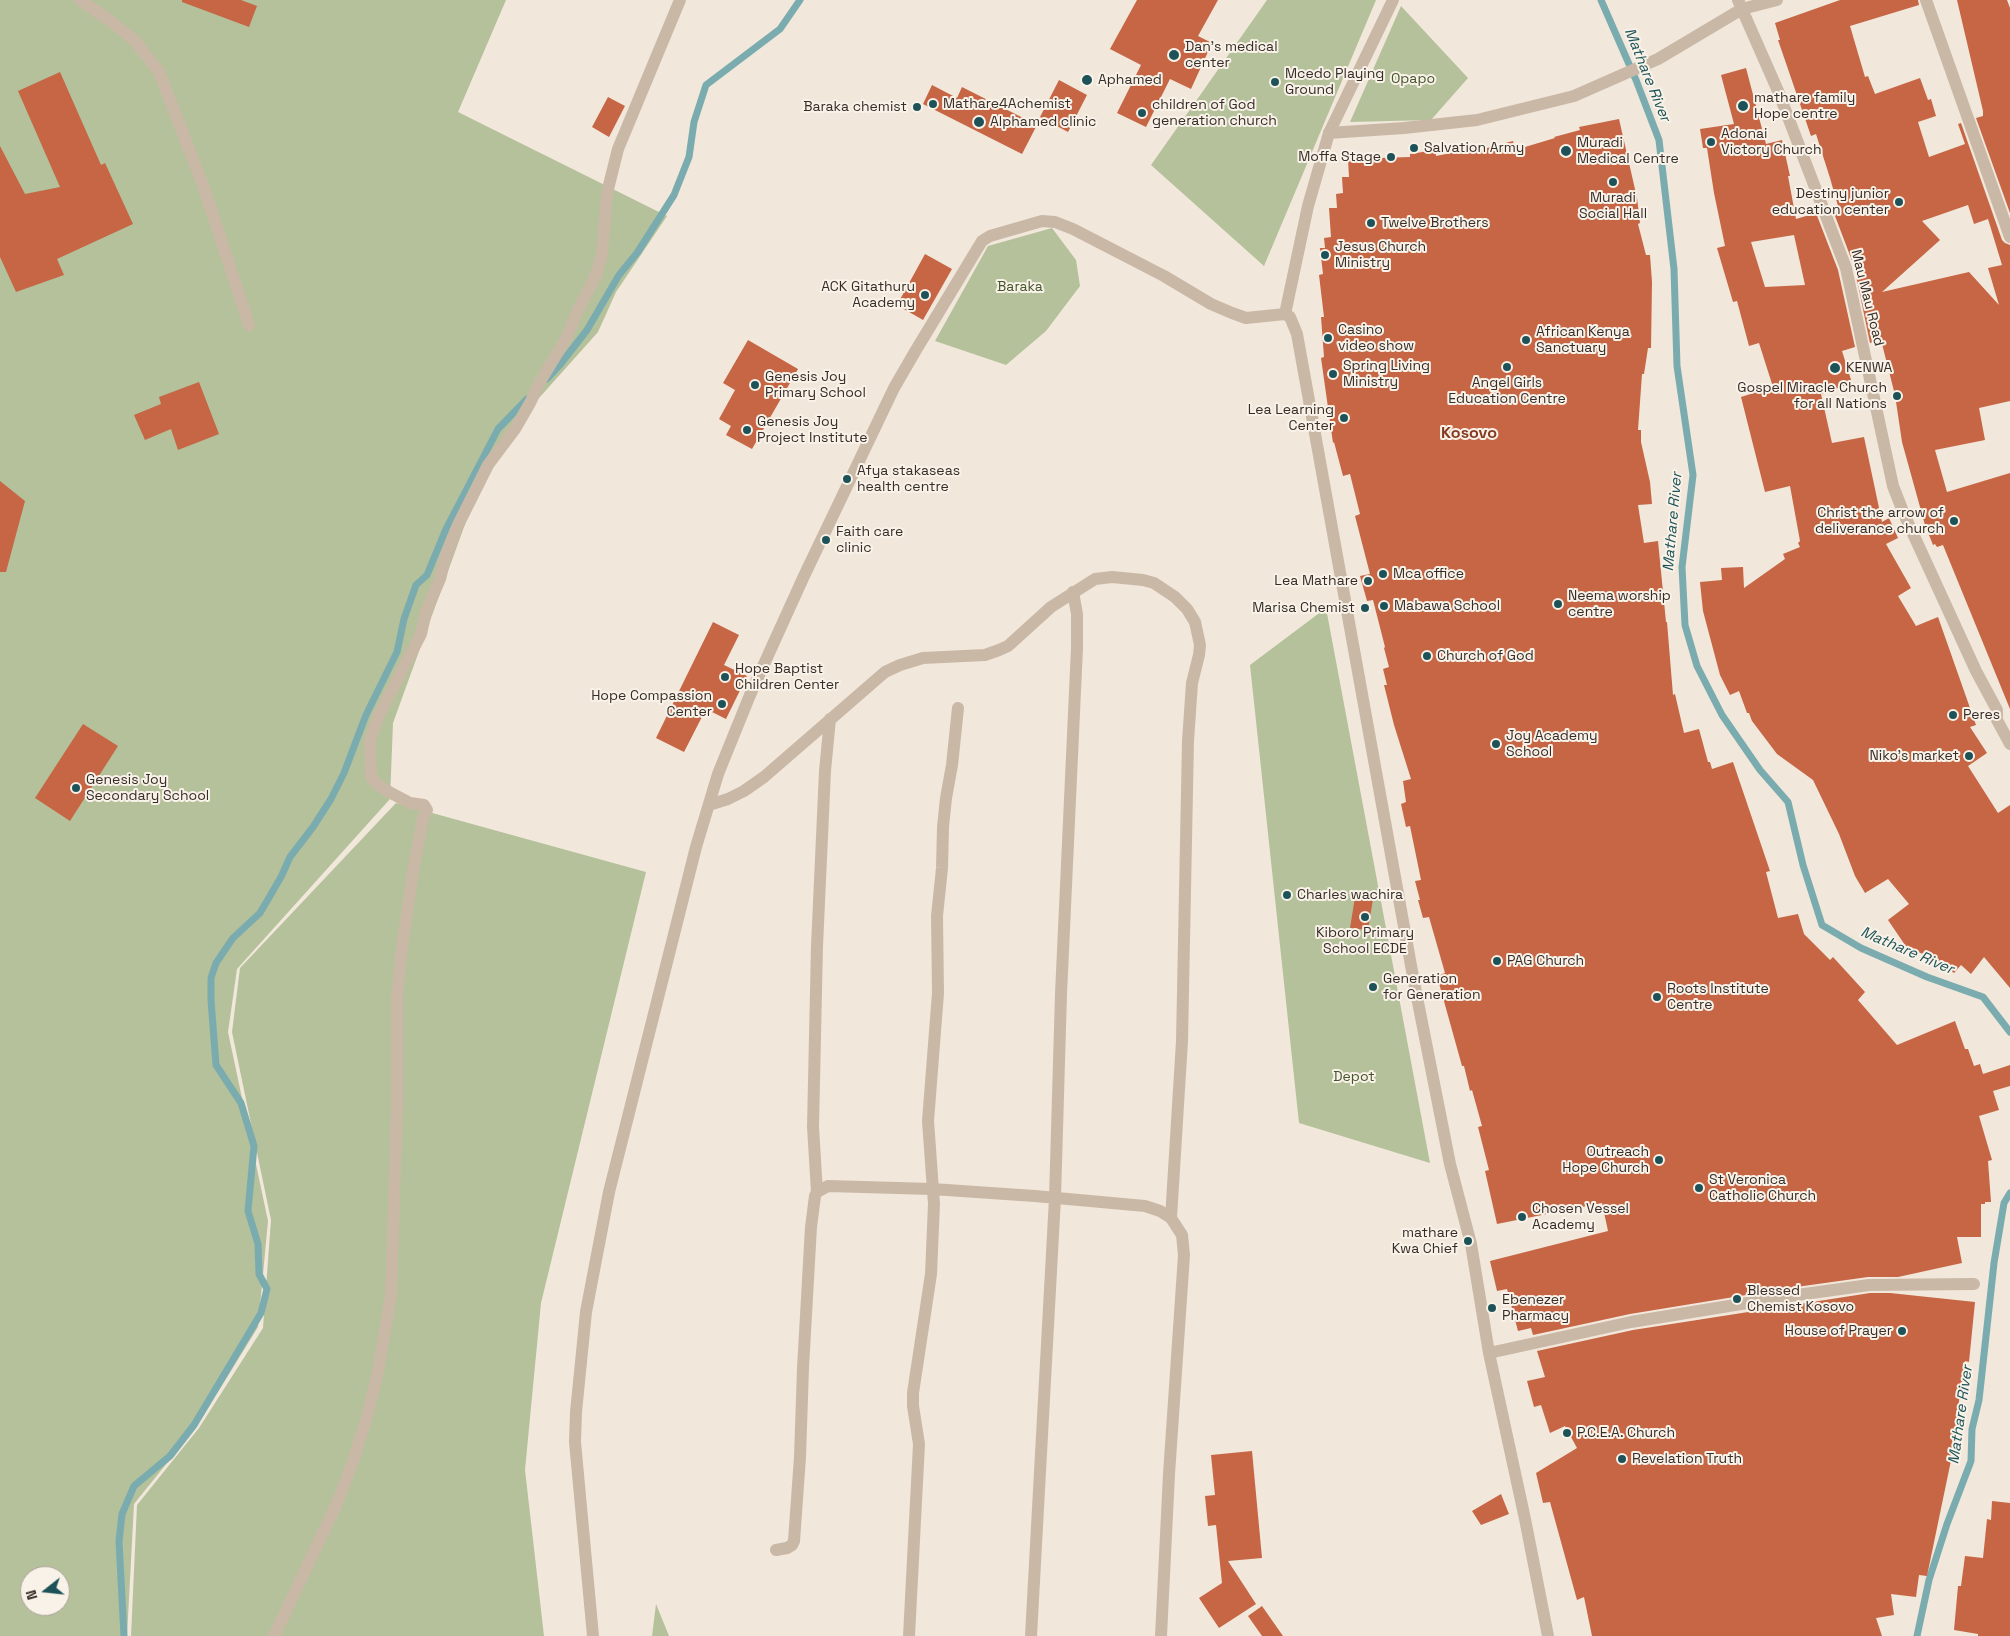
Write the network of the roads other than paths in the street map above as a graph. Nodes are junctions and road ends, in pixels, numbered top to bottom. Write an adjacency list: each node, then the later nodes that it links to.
1 (80, 0): 10 (street)
2 (680, 0): 25 (street)
3 (1393, 0): 7 (street)
4 (1777, 0): 6 (street)
5 (1926, 0): 8 (street)
6 (1740, 5): 7 (street); 15 (street, Mau Mau Road)
7 (1329, 134): 9 (street)
8 (2010, 237)
9 (1285, 314): 17 (street); 23 (street)
10 (249, 325)
11 (1073, 592): 14 (street); 20 (street); 21 (street)
12 (958, 708): 18 (street)
13 (2010, 712): 15 (street)
14 (830, 719): 17 (street); 19 (street)
15 (1997, 720): 16 (street, Mau Mau Road)
16 (2010, 744)
17 (709, 805): 26 (street)
18 (932, 1189): 19 (street); 20 (street); 27 (street)
19 (817, 1192): 24 (street)
20 (1055, 1198): 21 (street); 28 (street)
21 (1171, 1218): 29 (street)
22 (1974, 1284): 23 (street)
23 (1489, 1353): 30 (street)
24 (776, 1550)
25 (274, 1636)
26 (593, 1636)
27 (910, 1636)
28 (1031, 1636)
29 (1161, 1636)
30 (1548, 1636)

